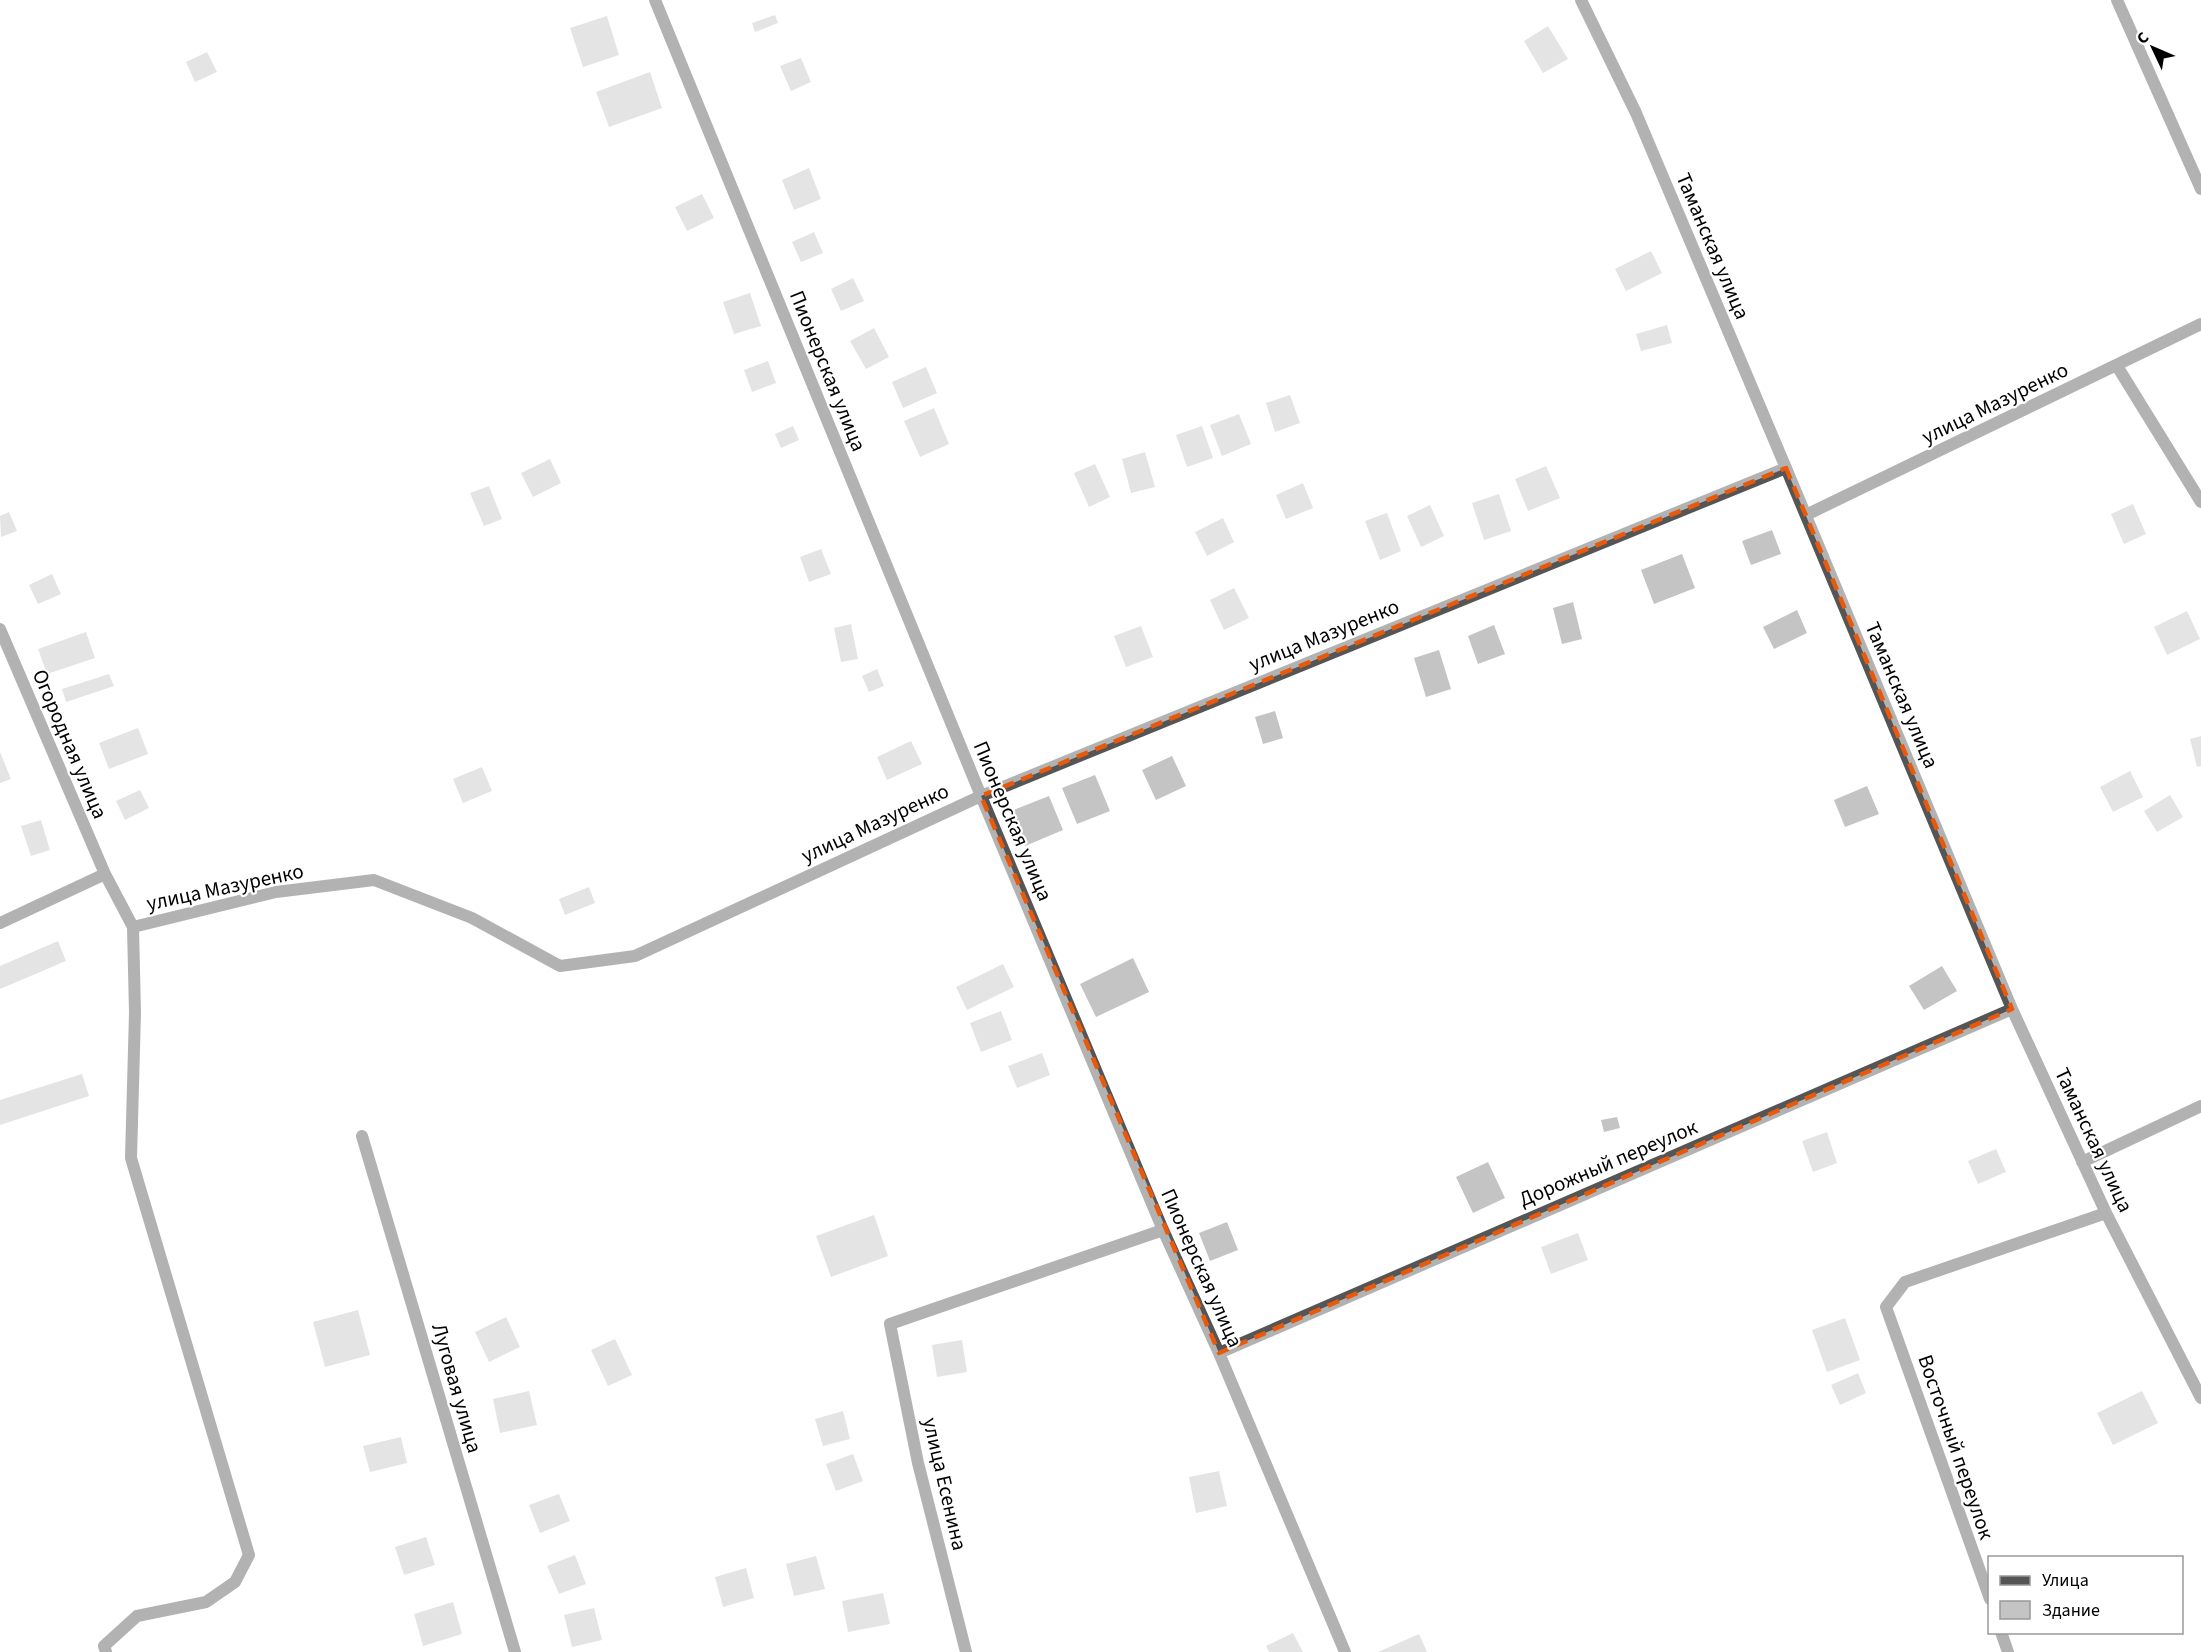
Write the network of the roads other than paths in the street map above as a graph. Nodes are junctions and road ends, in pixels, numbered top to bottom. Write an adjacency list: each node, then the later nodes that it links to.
1 (655, 0): 11 (street, Пионерская улица)
2 (1581, 0): 7 (street, Таманская улица)
3 (2117, 0): 4 (street)
4 (2201, 189)
5 (2201, 324): 6 (street, улица Мазуренко)
6 (2117, 366): 8 (street); 9 (street, улица Мазуренко)
7 (1786, 468): 9 (street, Таманская улица); 11 (street, улица Мазуренко)
8 (2201, 502)
9 (1806, 515): 15 (street, Таманская улица)
10 (0, 629): 12 (street, Огородная улица)
11 (981, 796): 14 (street, улица Мазуренко); 20 (street, Пионерская улица)
12 (105, 874): 13 (street); 14 (street, улица Мазуренко)
13 (0, 923)
14 (133, 927): 25 (street)
15 (2012, 1009): 18 (street, Таманская улица); 21 (street, Дорожный переулок)
16 (2201, 1106): 18 (street)
17 (362, 1136): 26 (street, Луговая улица)
18 (2082, 1162): 19 (street, Таманская улица)
19 (2106, 1213): 22 (street, Таманская улица); 23 (street, Восточный переулок)
20 (1163, 1230): 21 (street, Пионерская улица); 27 (street, улица Есенина)
21 (1219, 1353): 28 (street, Пионерская улица)
22 (2201, 1398)
23 (1988, 1596)
24 (2002, 1634): 29 (street)
25 (106, 1652)
26 (515, 1652)
27 (966, 1652)
28 (1345, 1652)
29 (2008, 1652)

